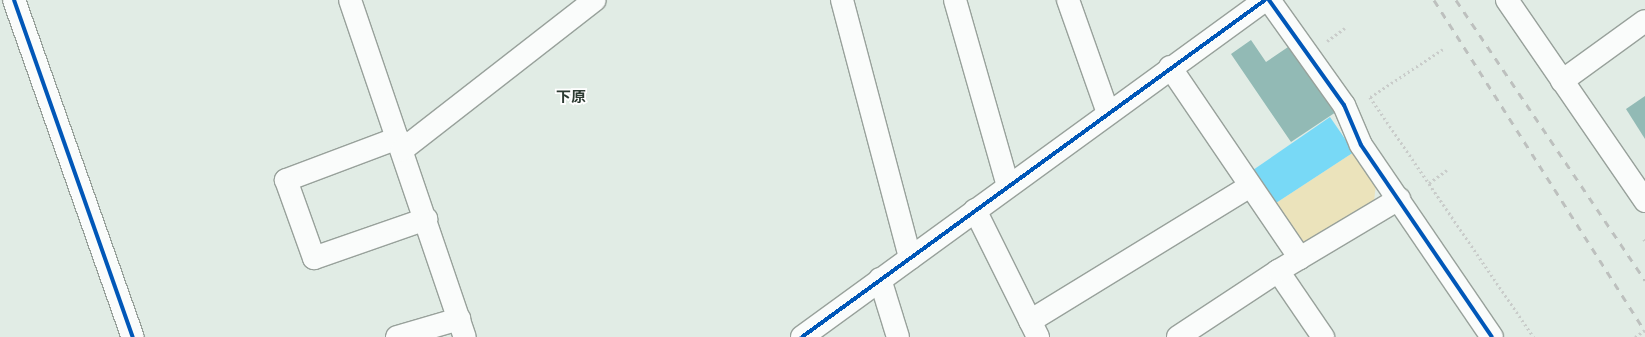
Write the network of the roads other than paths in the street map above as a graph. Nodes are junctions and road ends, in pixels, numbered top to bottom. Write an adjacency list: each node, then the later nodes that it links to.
1 (14, 0): 27 (street)
2 (350, 0): 14 (street)
3 (595, 0): 14 (street)
4 (842, 0): 21 (street)
5 (955, 0): 15 (street)
6 (1068, 0): 13 (street)
7 (1265, 0): 11 (street)
8 (1269, 0): 17 (street)
9 (1507, 0): 12 (street)
10 (1645, 21): 12 (street)
11 (1170, 67): 13 (street); 16 (street)
12 (1562, 81): 18 (street)
13 (1108, 113): 15 (street)
14 (400, 144): 20 (street); 20 (street)
15 (1008, 186): 19 (street)
16 (1250, 186): 22 (street); 26 (street)
17 (1398, 199): 22 (street); 33 (street)
18 (1645, 201)
19 (975, 210): 21 (street); 26 (street)
20 (426, 219): 25 (street)
21 (910, 258): 24 (street)
22 (1300, 258): 23 (street)
23 (1278, 271): 31 (street); 32 (street)
24 (880, 279): 29 (street); 30 (street)
25 (462, 328): 28 (street)
26 (1034, 329)
27 (133, 337)
28 (397, 337)
29 (802, 337)
30 (898, 337)
31 (1178, 337)
32 (1323, 337)
33 (1492, 337)

